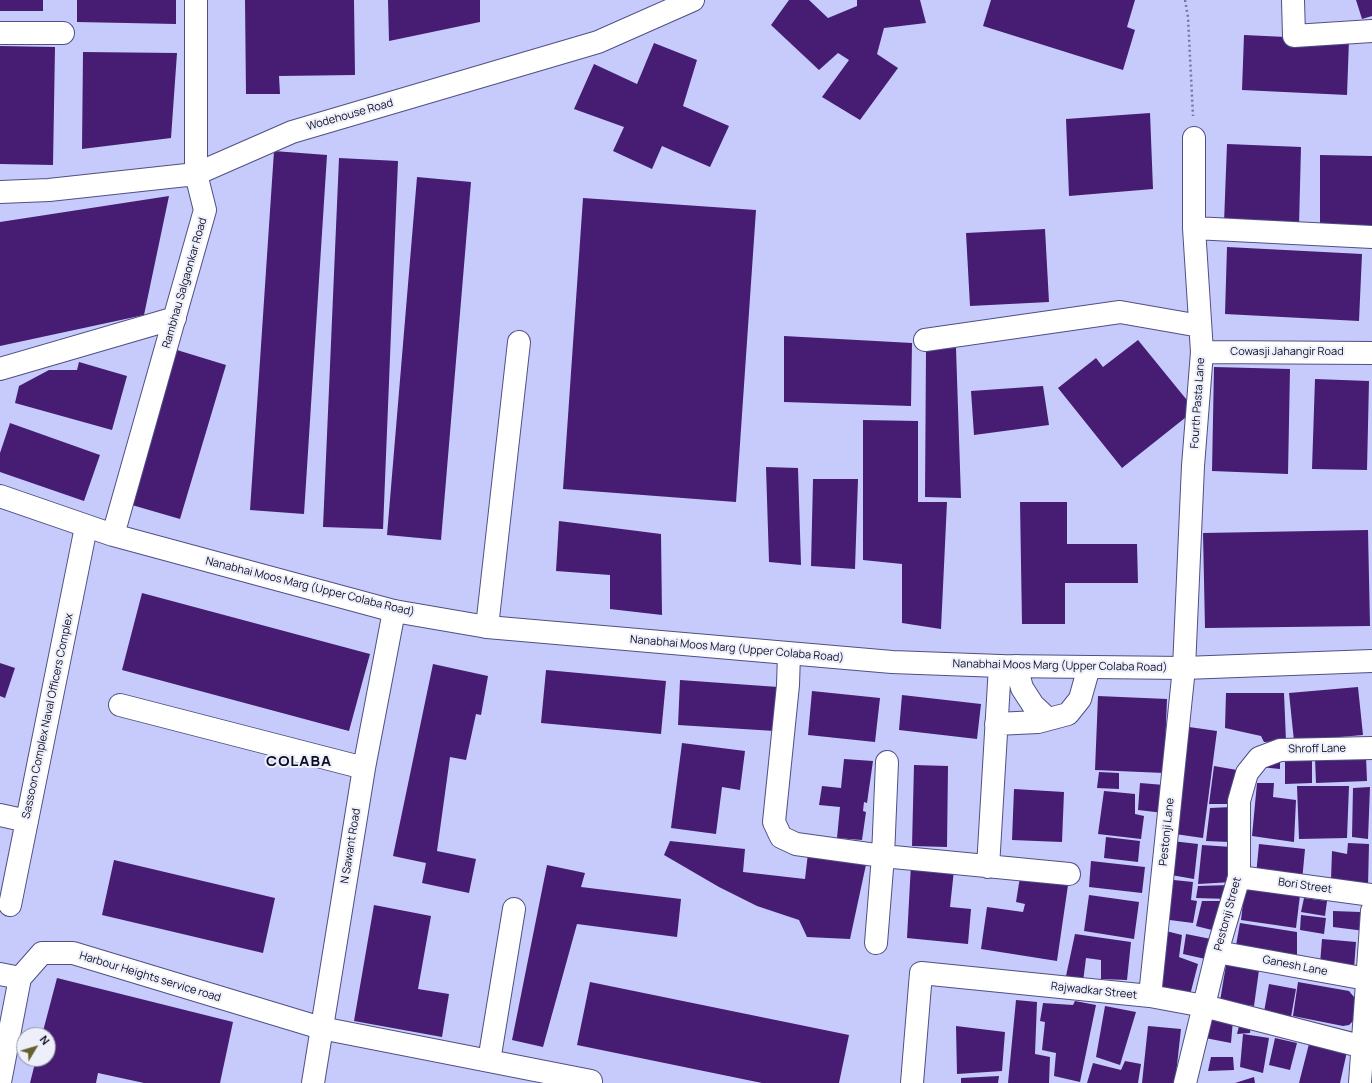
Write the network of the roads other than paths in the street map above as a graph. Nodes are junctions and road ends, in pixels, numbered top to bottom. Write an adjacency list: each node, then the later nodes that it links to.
1 (196, 0): 8 (street, Rambhau Salgaonkar Road)
2 (693, 0): 8 (street, Wodehouse Road)
3 (1292, 0): 4 (street)
4 (1372, 31)
5 (0, 33): 6 (street)
6 (63, 33)
7 (1194, 138): 10 (street, Fourth Pasta Lane)
8 (196, 174): 9 (street, Wodehouse Road); 12 (street, Rambhau Salgaonkar Road)
9 (0, 192)
10 (1194, 228): 11 (street); 13 (street, Fourth Pasta Lane)
11 (1372, 237)
12 (175, 318): 18 (street); 21 (street, Rambhau Salgaonkar Road)
13 (1200, 326): 14 (street); 16 (street, Fourth Pasta Lane)
14 (925, 340)
15 (519, 342): 23 (street)
16 (1202, 352): 17 (street, Cowasji Jahangir Road); 28 (street, Fourth Pasta Lane)
17 (1372, 353)
18 (0, 369)
19 (0, 496): 20 (street, Nanabhai Moos Marg (Upper Colaba Road))
20 (86, 527): 21 (street, Nanabhai Moos Marg (Upper Colaba Road)); 37 (street, Sassoon Complex Naval Officers Complex)
21 (113, 535): 22 (street, Nanabhai Moos Marg (Upper Colaba Road))
22 (394, 611): 23 (street, Nanabhai Moos Marg (Upper Colaba Road)); 34 (street, N Sawant Road)
23 (487, 627): 24 (street, Nanabhai Moos Marg (Upper Colaba Road))
24 (789, 654): 26 (street, Nanabhai Moos Marg (Upper Colaba Road)); 38 (street)
25 (1372, 661): 28 (street, Nanabhai Moos Marg (Upper Colaba Road))
26 (1008, 666): 27 (street, Nanabhai Moos Marg (Upper Colaba Road)); 30 (street); 31 (street)
27 (1088, 667): 28 (street, Nanabhai Moos Marg (Upper Colaba Road)); 30 (street)
28 (1184, 668): 50 (street, Pestonji Lane)
29 (120, 705): 34 (street)
30 (1048, 719): 31 (street)
31 (996, 724): 39 (street)
32 (1372, 748): 35 (street, Shroff Lane)
33 (887, 762): 38 (street)
34 (364, 768): 52 (street, N Sawant Road)
35 (1247, 773): 41 (street, Pestonji Street)
36 (0, 815): 37 (street)
37 (27, 821): 43 (street, Sassoon Complex Naval Officers Complex)
38 (883, 856): 39 (street); 46 (street)
39 (988, 867): 40 (street)
40 (1069, 874)
41 (1239, 877): 42 (street, Bori Street); 47 (street, Pestonji Street)
42 (1372, 895)
43 (10, 905)
44 (514, 909): 54 (street)
45 (1372, 911): 49 (street)
46 (876, 942)
47 (1217, 952): 49 (street, Ganesh Lane); 51 (street, Pestonji Street)
48 (10, 976): 52 (street, Harbour Heights service road); 55 (street, Harbour Heights service road)
49 (1370, 980): 53 (street)
50 (1150, 996): 51 (street, Rajwadkar Street); 58 (street, Rajwadkar Street)
51 (1204, 1006): 53 (street, Rajwadkar Street); 59 (street, Pestonji Street)
52 (321, 1028): 54 (street, Harbour Heights service road); 57 (street, N Sawant Road)
53 (1367, 1048): 60 (street)
54 (489, 1061): 56 (street, Harbour Heights service road)
55 (0, 1082)
56 (594, 1082)
57 (313, 1083)
58 (912, 1083)
59 (1185, 1083)
60 (1360, 1083)

